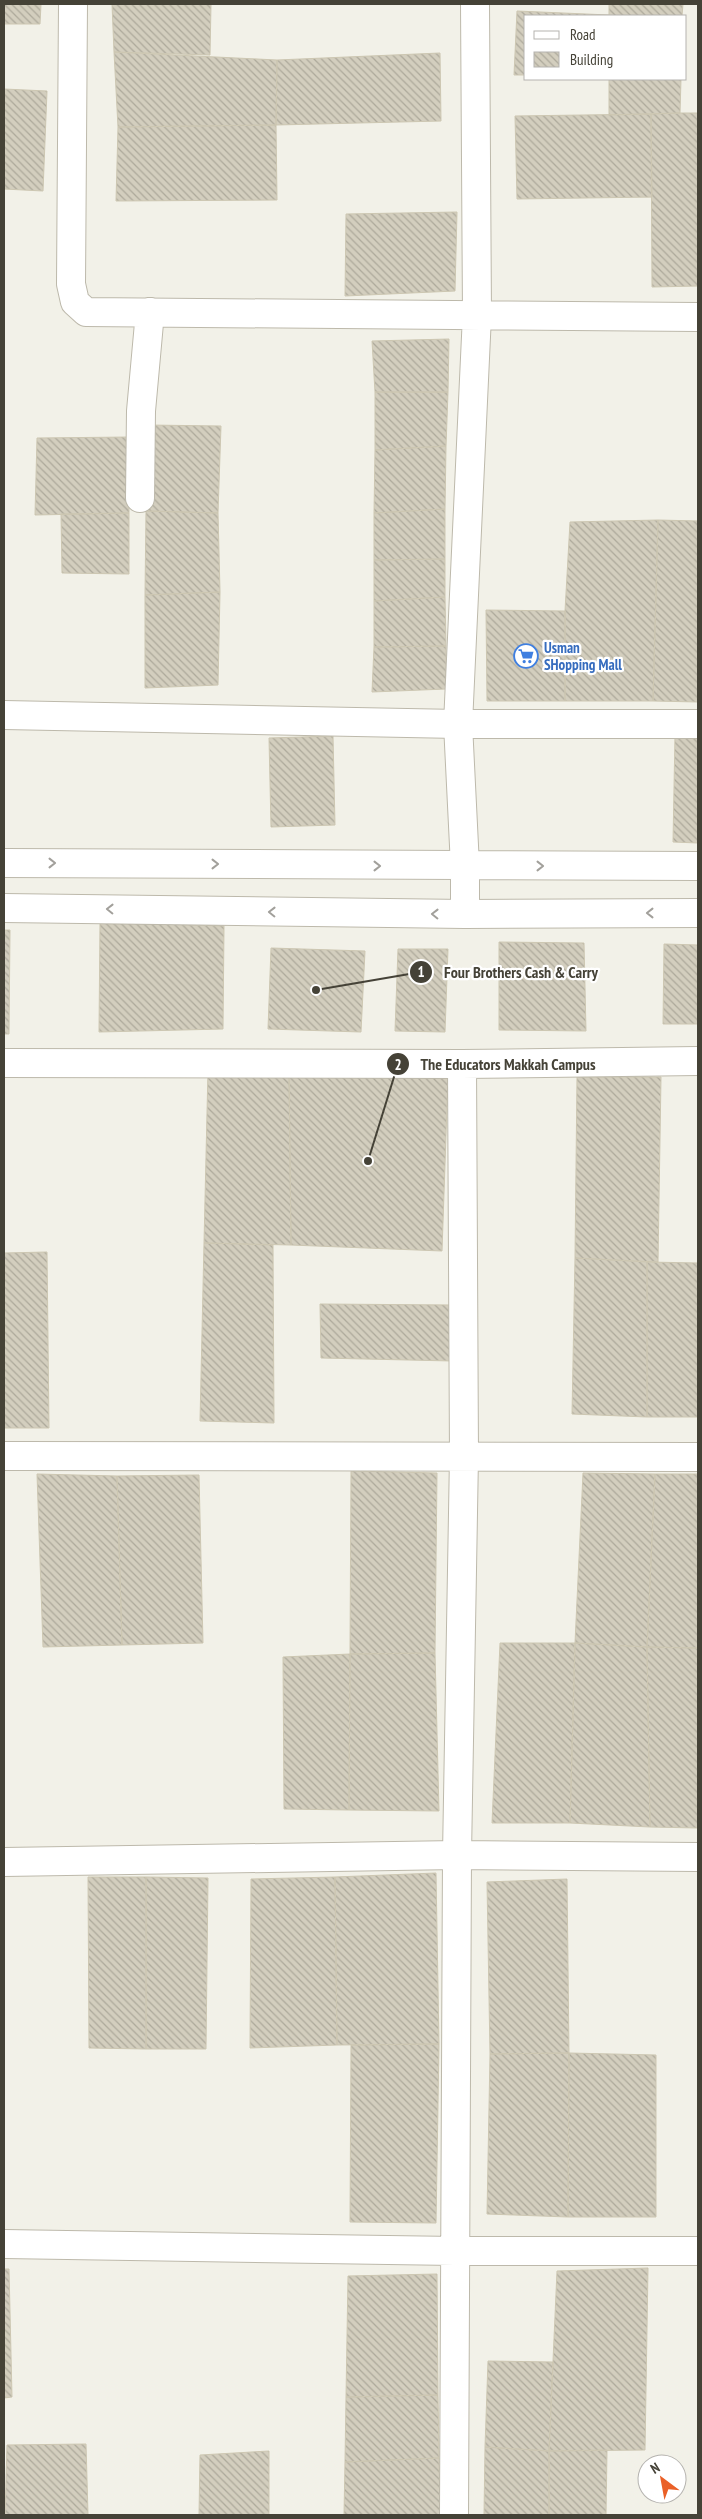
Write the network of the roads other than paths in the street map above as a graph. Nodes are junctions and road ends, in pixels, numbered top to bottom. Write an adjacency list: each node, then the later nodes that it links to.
1 (73, 4): 3 (street)
2 (475, 4): 4 (street)
3 (150, 312): 4 (street); 6 (street)
4 (476, 315): 5 (street); 8 (street)
5 (698, 317)
6 (140, 498)
7 (4, 715): 8 (street)
8 (458, 724): 9 (street); 11 (street)
9 (698, 724)
10 (4, 863): 11 (street, one-way to 11)
11 (465, 866): 12 (street, one-way to 12); 15 (street)
12 (698, 866)
13 (4, 908): 15 (street, one-way to 13)
14 (698, 913): 15 (street, one-way to 15)
15 (465, 914)
16 (698, 1061): 18 (street)
17 (4, 1063): 18 (street)
18 (462, 1064): 20 (street)
19 (4, 1456): 20 (street)
20 (464, 1456): 21 (street); 22 (street)
21 (698, 1457)
22 (456, 1856): 23 (street); 24 (street); 27 (street)
23 (698, 1857)
24 (4, 1862)
25 (4, 2244): 27 (street)
26 (698, 2251): 27 (street)
27 (455, 2252): 28 (street)
28 (454, 2515)

